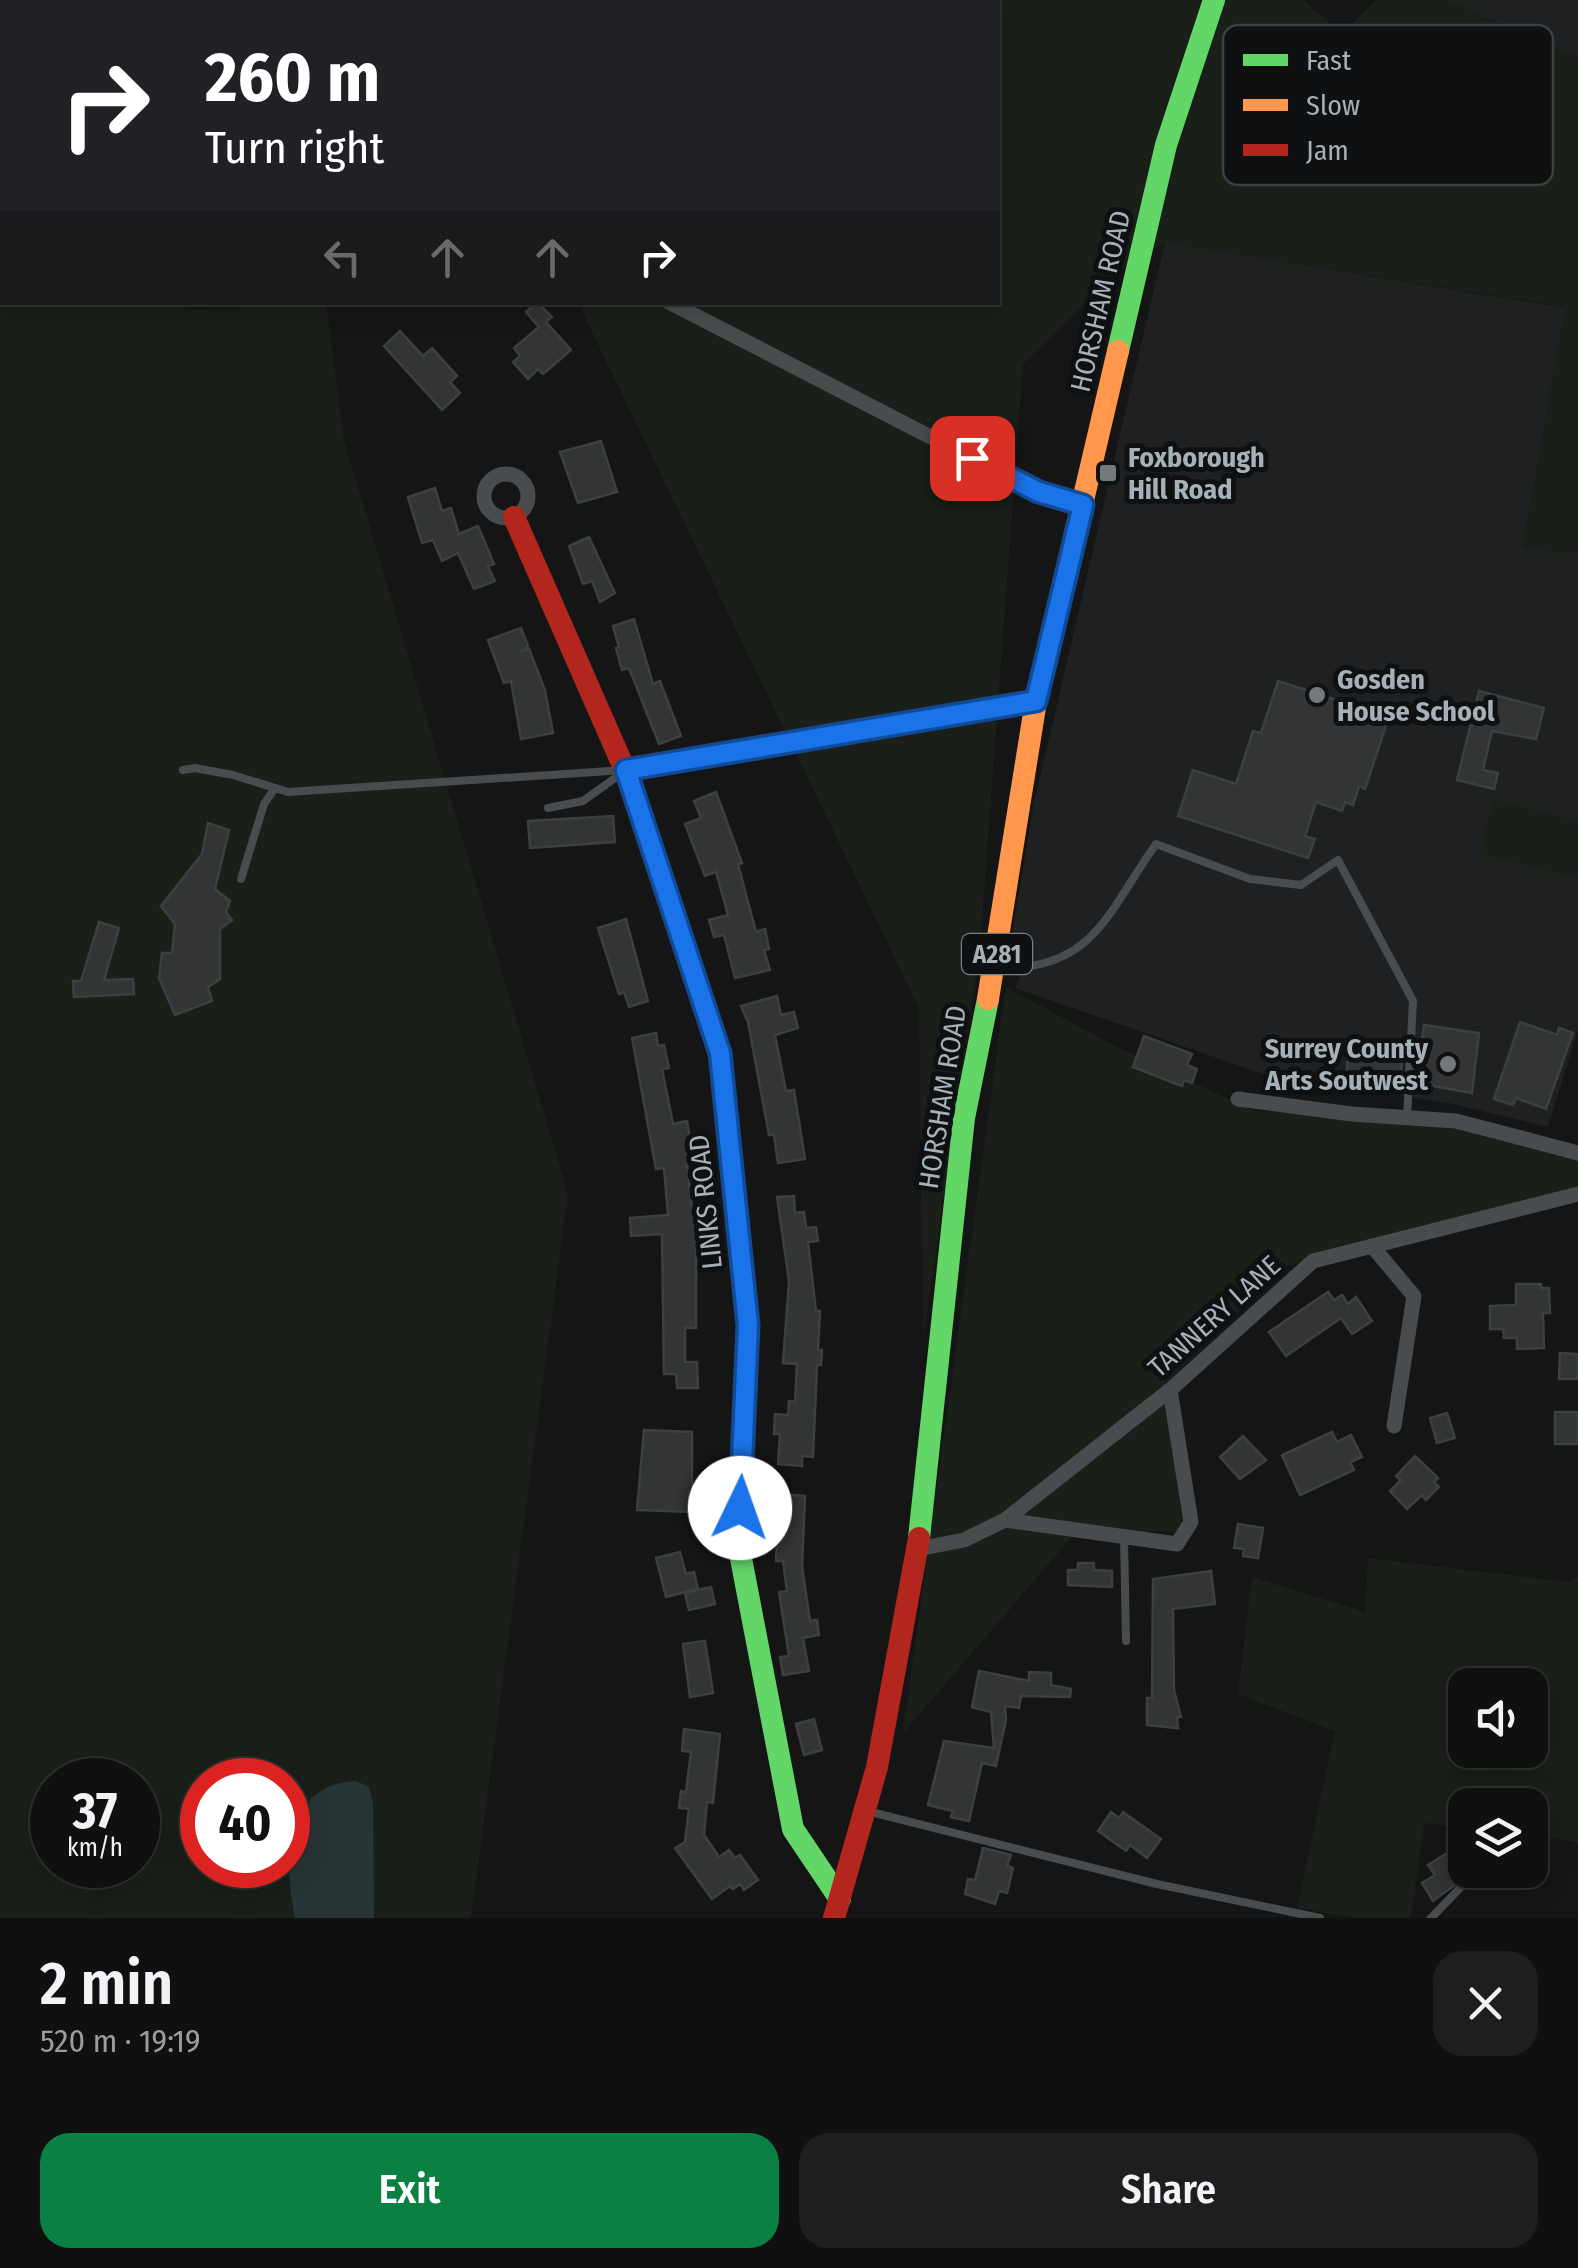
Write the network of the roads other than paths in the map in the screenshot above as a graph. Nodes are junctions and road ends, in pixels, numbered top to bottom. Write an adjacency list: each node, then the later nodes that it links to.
1 (1214, 0): 3 (main road, HORSHAM ROAD / A281)
2 (675, 305): 3 (street)
3 (1083, 505): 5 (main road, HORSHAM ROAD / A281)
4 (514, 517): 7 (main road, LINKS ROAD)
5 (1036, 701): 7 (lane); 11 (main road, HORSHAM ROAD / A281)
6 (183, 770): 8 (lane)
7 (626, 770): 8 (lane); 9 (lane); 25 (main road, LINKS ROAD)
8 (275, 788): 10 (lane)
9 (548, 808)
10 (241, 878)
11 (995, 968): 13 (lane); 21 (main road, HORSHAM ROAD / A281)
12 (1238, 1098): 13 (street)
13 (1407, 1118): 14 (street)
14 (1578, 1153)
15 (1578, 1194): 16 (street, TANNERY LANE)
16 (1372, 1246): 17 (street, TANNERY LANE); 18 (street)
17 (1170, 1390): 19 (street, TANNERY LANE); 20 (street)
18 (1394, 1426)
19 (1006, 1520): 20 (street); 21 (street, TANNERY LANE)
20 (1124, 1537): 22 (lane)
21 (918, 1548): 23 (main road, HORSHAM ROAD / A281)
22 (1126, 1641)
23 (865, 1811): 25 (main road, HORSHAM ROAD / A281); 26 (lane)
24 (1460, 1888): 27 (lane)
25 (837, 1909)
26 (1320, 1918)
27 (1431, 1918)

